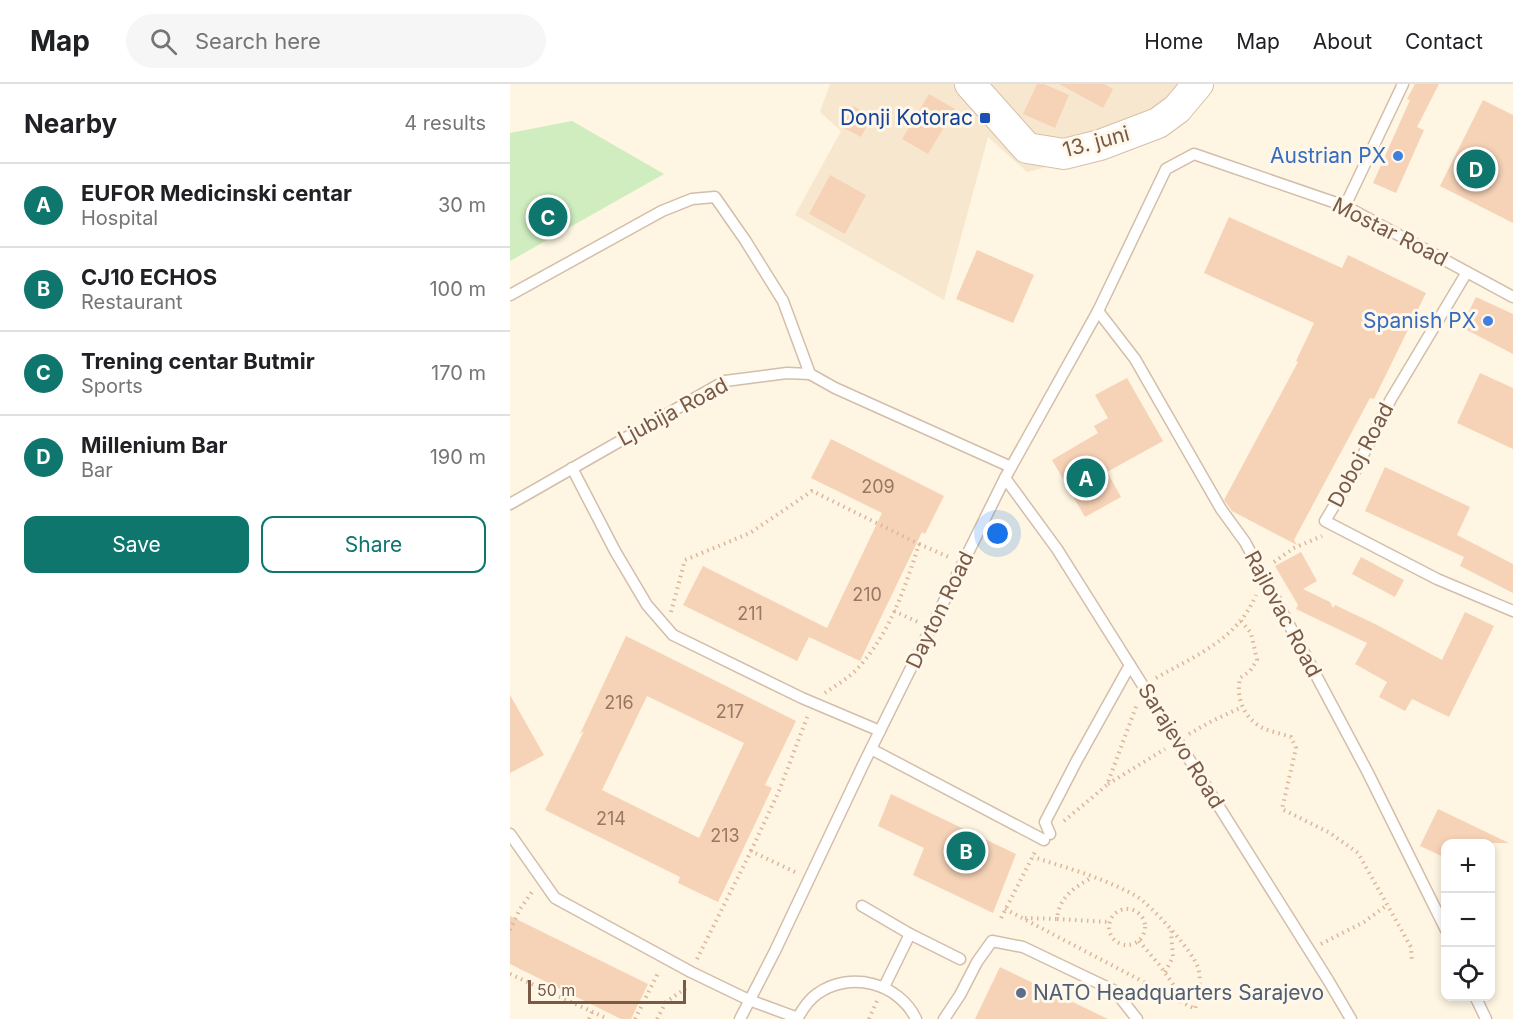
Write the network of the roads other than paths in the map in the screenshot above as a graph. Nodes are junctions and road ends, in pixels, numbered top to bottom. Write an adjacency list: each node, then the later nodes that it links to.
1 (970, 84): 2 (street, 13. juni)
2 (1198, 84)
3 (1402, 84): 5 (lane)
4 (1194, 154): 5 (lane, Mostar Road); 9 (lane, Dayton Road)
5 (1345, 206): 6 (lane, Mostar Road)
6 (1467, 272): 8 (lane, Mostar Road); 15 (lane, Doboj Road)
7 (510, 295): 10 (lane)
8 (1513, 297)
9 (1098, 311): 11 (lane, Dayton Road); 21 (lane, Rajlovac Road)
10 (810, 374): 11 (lane, Ljubija Road); 12 (lane, Ljubija Road)
11 (1011, 467): 13 (lane, Dayton Road)
12 (572, 468): 14 (lane, Ljubija Road); 17 (lane)
13 (1005, 478): 16 (lane, Sarajevo Road); 17 (lane, Dayton Road)
14 (510, 504)
15 (1513, 611)
16 (1130, 665): 18 (lane); 32 (lane, Sarajevo Road)
17 (880, 731): 18 (lane, Dayton Road)
18 (871, 749): 25 (lane, Dayton Road)
19 (510, 834): 25 (lane)
20 (862, 906): 22 (lane)
21 (1441, 920)
22 (910, 934): 23 (lane); 24 (lane)
23 (960, 959)
24 (884, 987): 27 (lane); 29 (lane)
25 (749, 1000): 27 (lane); 28 (lane, Dayton Road)
26 (1478, 1001): 33 (lane)
27 (797, 1018)
28 (740, 1019)
29 (916, 1019)
30 (944, 1019): 31 (lane)
31 (1137, 1019)
32 (1351, 1019)
33 (1486, 1019)

